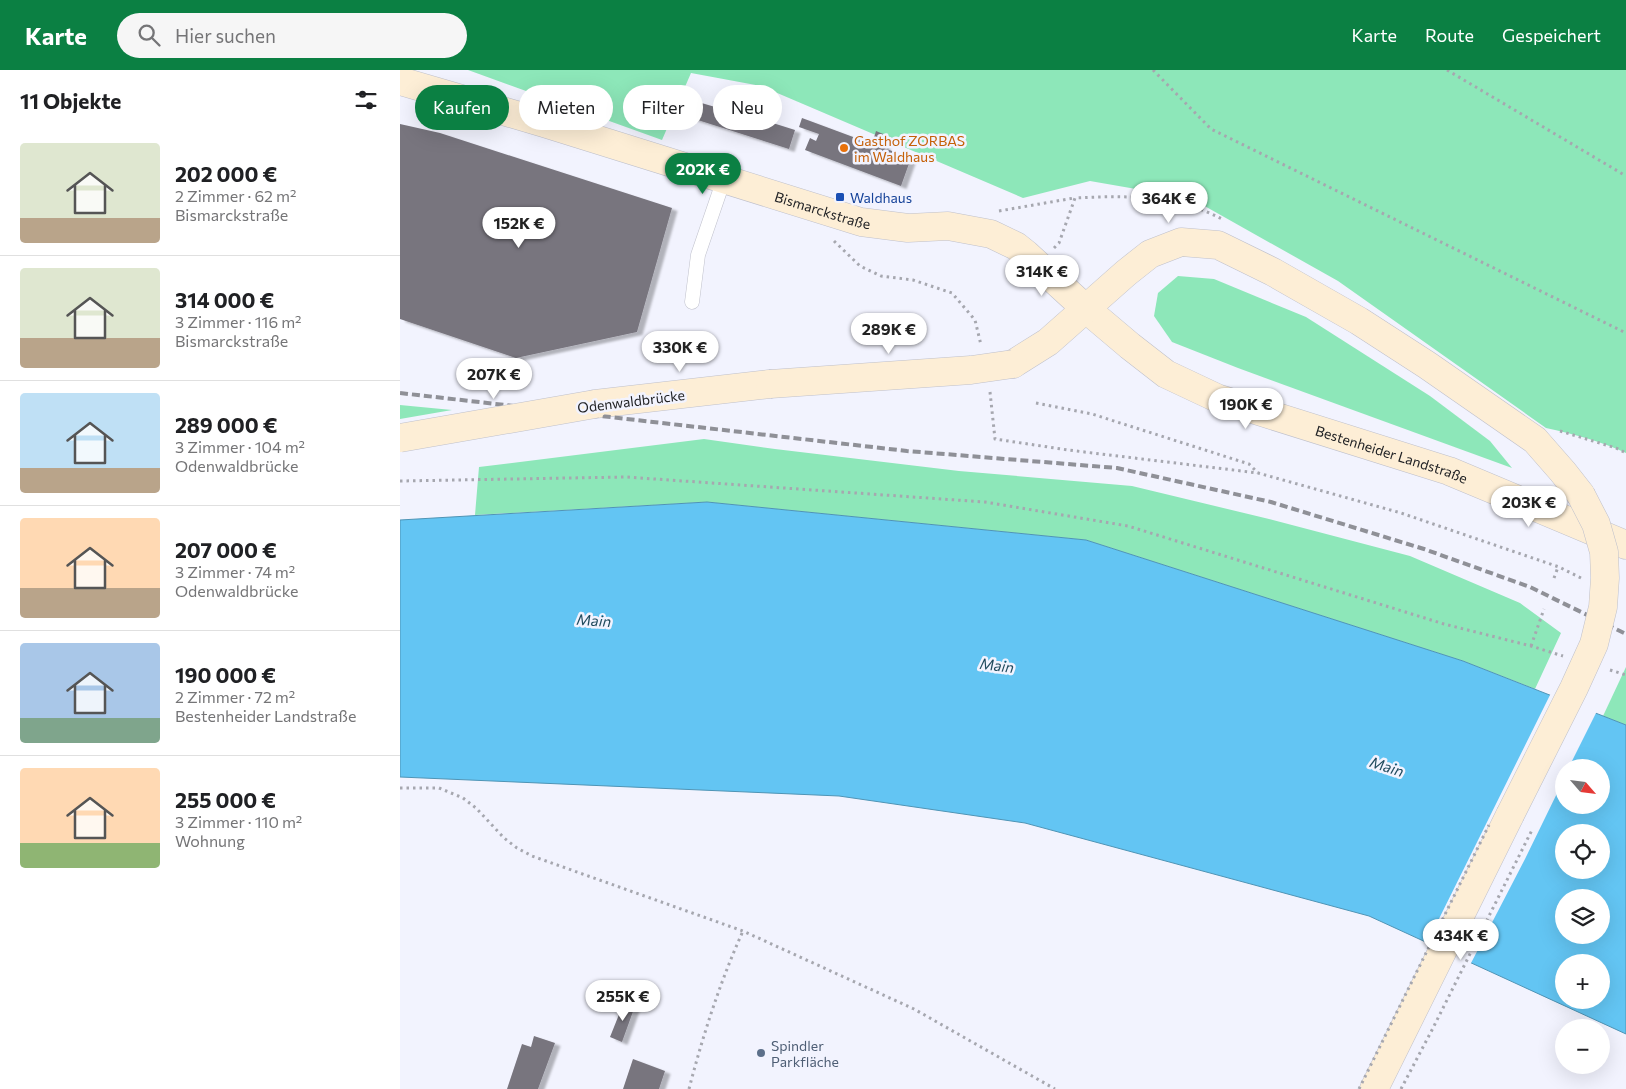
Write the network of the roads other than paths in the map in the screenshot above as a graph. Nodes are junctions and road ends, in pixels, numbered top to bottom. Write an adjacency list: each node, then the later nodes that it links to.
1 (400, 82): 2 (main road, Bismarckstraße)
2 (724, 180): 3 (lane); 4 (main road, Bismarckstraße)
3 (692, 302)
4 (1086, 308): 5 (main road, Odenwaldbrücke, bridge); 6 (main road, Bestenheider Landstraße); 7 (main road, bridge)
5 (400, 438)
6 (1626, 545)
7 (1374, 1089)

